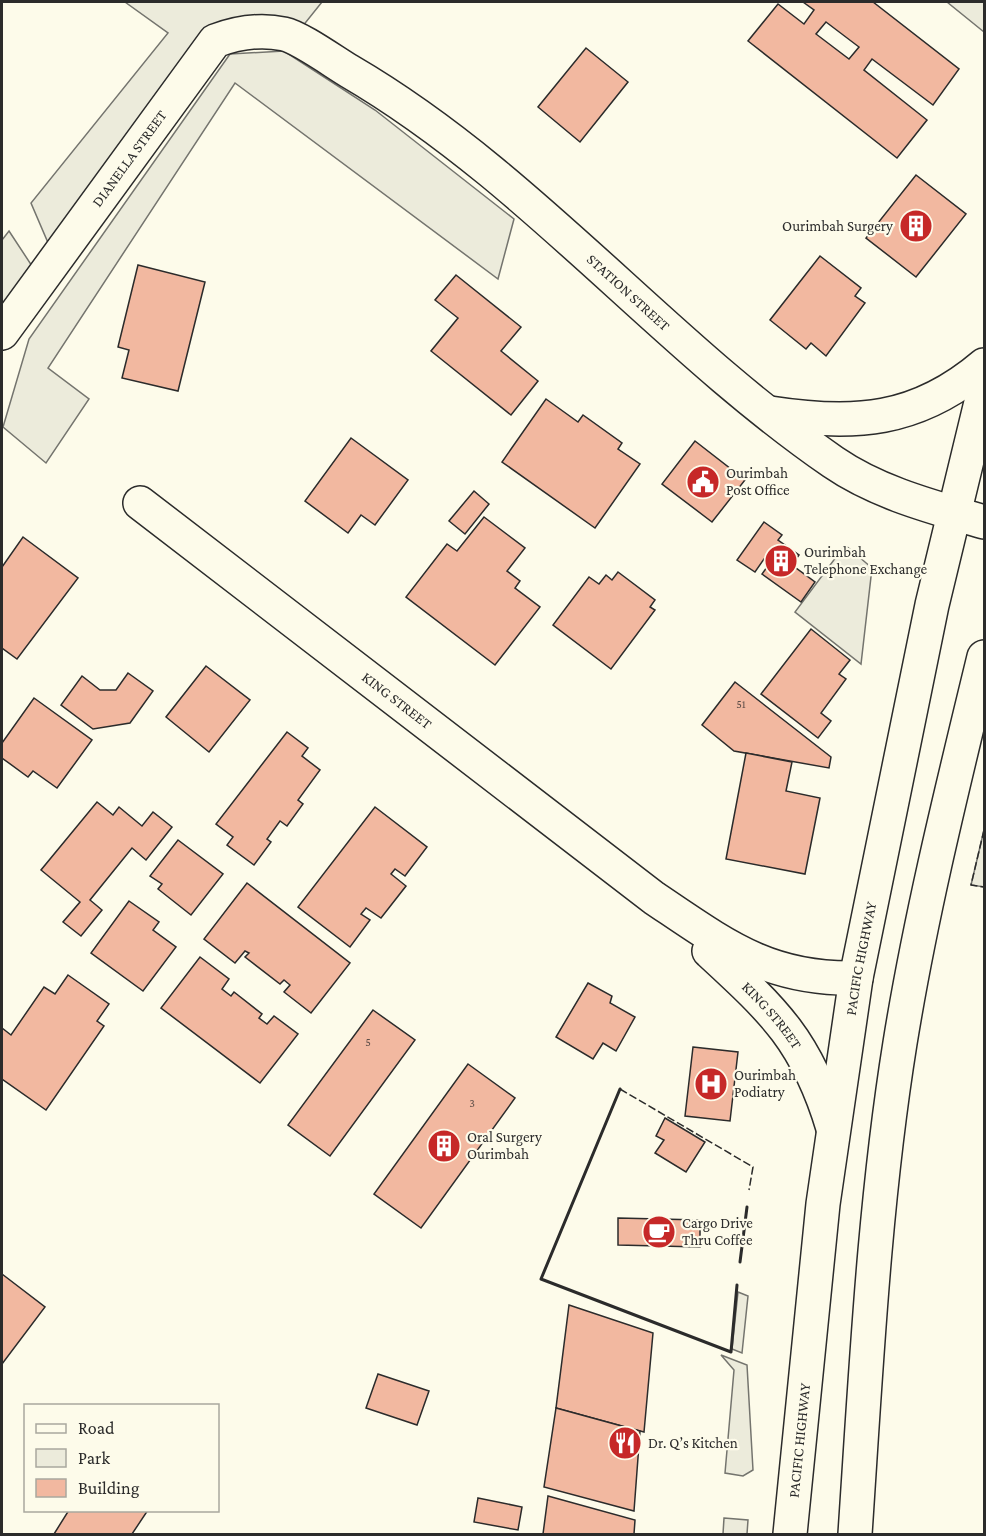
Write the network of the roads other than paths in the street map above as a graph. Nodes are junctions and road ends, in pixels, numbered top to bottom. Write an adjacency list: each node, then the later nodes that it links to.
1 (285, 34): 2 (street, DIANELLA STREET); 5 (street, STATION STREET)
2 (2, 333)
3 (984, 365): 5 (street)
4 (984, 390): 7 (street, PACIFIC HIGHWAY)
5 (769, 413): 7 (street, STATION STREET)
6 (140, 503): 10 (street, KING STREET)
7 (954, 513): 8 (street, STATION STREET); 11 (street, PACIFIC HIGHWAY)
8 (984, 522)
9 (984, 657): 14 (street)
10 (654, 898): 11 (street, KING STREET); 12 (street, KING STREET)
11 (856, 978): 12 (street, PACIFIC HIGHWAY)
12 (833, 1128): 13 (street, PACIFIC HIGHWAY)
13 (790, 1534)
14 (855, 1534)

